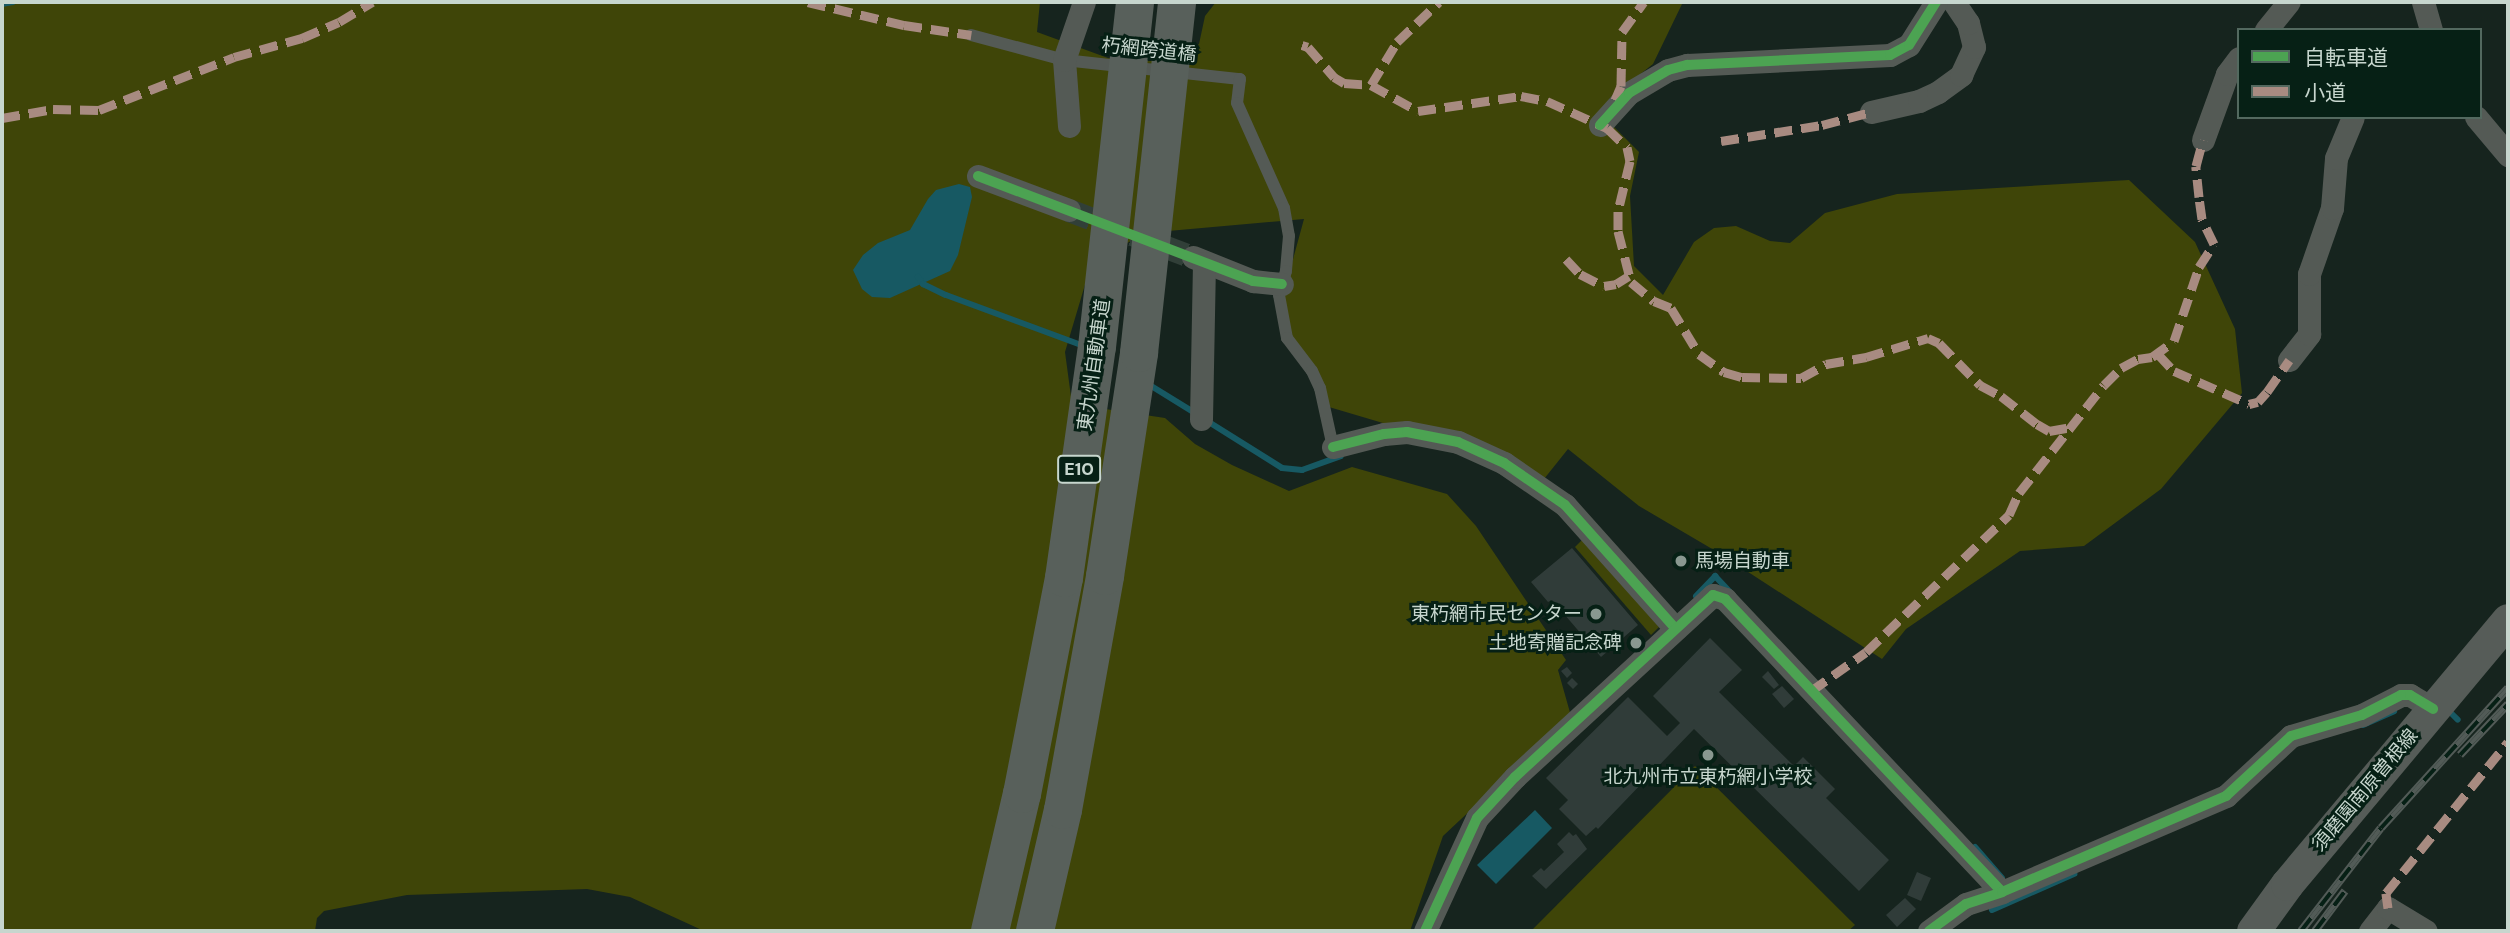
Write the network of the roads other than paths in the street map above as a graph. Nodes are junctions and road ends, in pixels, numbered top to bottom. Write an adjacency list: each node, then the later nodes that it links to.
1 (1084, 2): 11 (street)
2 (1135, 2): 30 (highway, 東九州自動車道 / E10)
3 (1177, 2): 31 (highway, E10)
4 (1936, 2): 16 (street)
5 (1954, 2): 13 (street)
6 (2289, 2): 8 (street)
7 (2423, 2): 9 (street)
8 (2268, 28)
9 (2430, 28)
10 (971, 35): 11 (lane, 朽網跨道橋)
11 (1069, 61): 17 (street); 22 (lane, 朽網跨道橋)
12 (2237, 61): 18 (street)
13 (1871, 112)
14 (2352, 119): 23 (street)
15 (2478, 119): 19 (street)
16 (1600, 125)
17 (1069, 126)
18 (2203, 141)
19 (2508, 155)
20 (978, 176): 21 (street)
21 (1069, 210)
22 (1282, 284): 24 (street); 25 (lane)
23 (2289, 360)
24 (1201, 419)
25 (1333, 447): 27 (street)
26 (2508, 620): 28 (main road, 須磨園南原曽根線)
27 (1676, 629): 29 (street); 32 (street)
28 (2430, 712): 29 (street); 34 (main road, 須磨園南原曽根線)
29 (2002, 892): 33 (street)
30 (990, 931)
31 (1035, 931)
32 (1425, 931)
33 (1928, 931)
34 (2253, 931)
35 (2370, 931): 36 (street)
36 (2426, 931)

